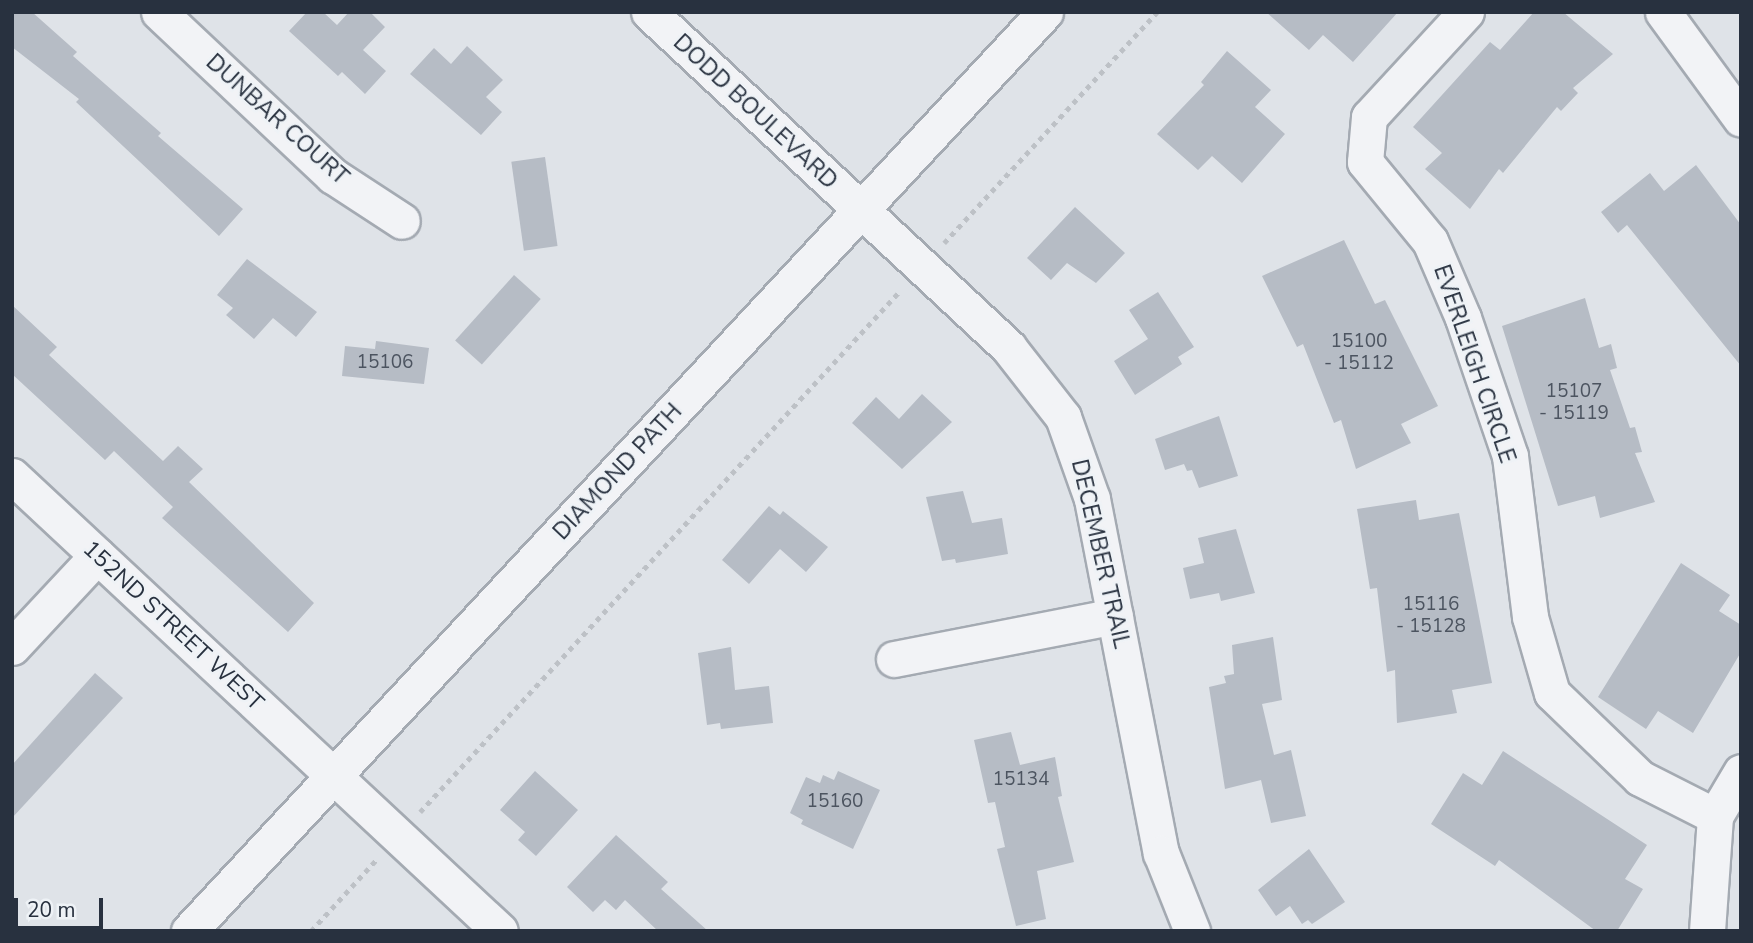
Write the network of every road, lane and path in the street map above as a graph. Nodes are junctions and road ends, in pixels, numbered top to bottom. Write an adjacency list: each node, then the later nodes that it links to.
1 (159, 12): 9 (street, DUNBAR COURT)
2 (649, 12): 8 (street, DODD BOULEVARD)
3 (1045, 12): 8 (street, DIAMOND PATH)
4 (1157, 12): 10 (path)
5 (1466, 12): 18 (street, EVERLEIGH CIRCLE)
6 (1663, 12): 7 (street)
7 (1741, 119)
8 (861, 211): 10 (street, DECEMBER TRAIL); 17 (street, DIAMOND PATH)
9 (402, 220)
10 (922, 268): 13 (street, DECEMBER TRAIL); 19 (path)
11 (12, 476): 12 (street, 152ND STREET WEST)
12 (97, 556): 14 (street); 17 (street, 152ND STREET WEST)
13 (1115, 616): 15 (street); 23 (street, DECEMBER TRAIL)
14 (12, 648)
15 (894, 659)
16 (1741, 772): 18 (street)
17 (334, 776): 19 (street, 152ND STREET WEST); 20 (street, DIAMOND PATH)
18 (1715, 816): 24 (street)
19 (398, 836): 21 (path); 22 (street, 152ND STREET WEST)
20 (189, 931)
21 (311, 931)
22 (500, 931)
23 (1192, 931)
24 (1707, 931)

